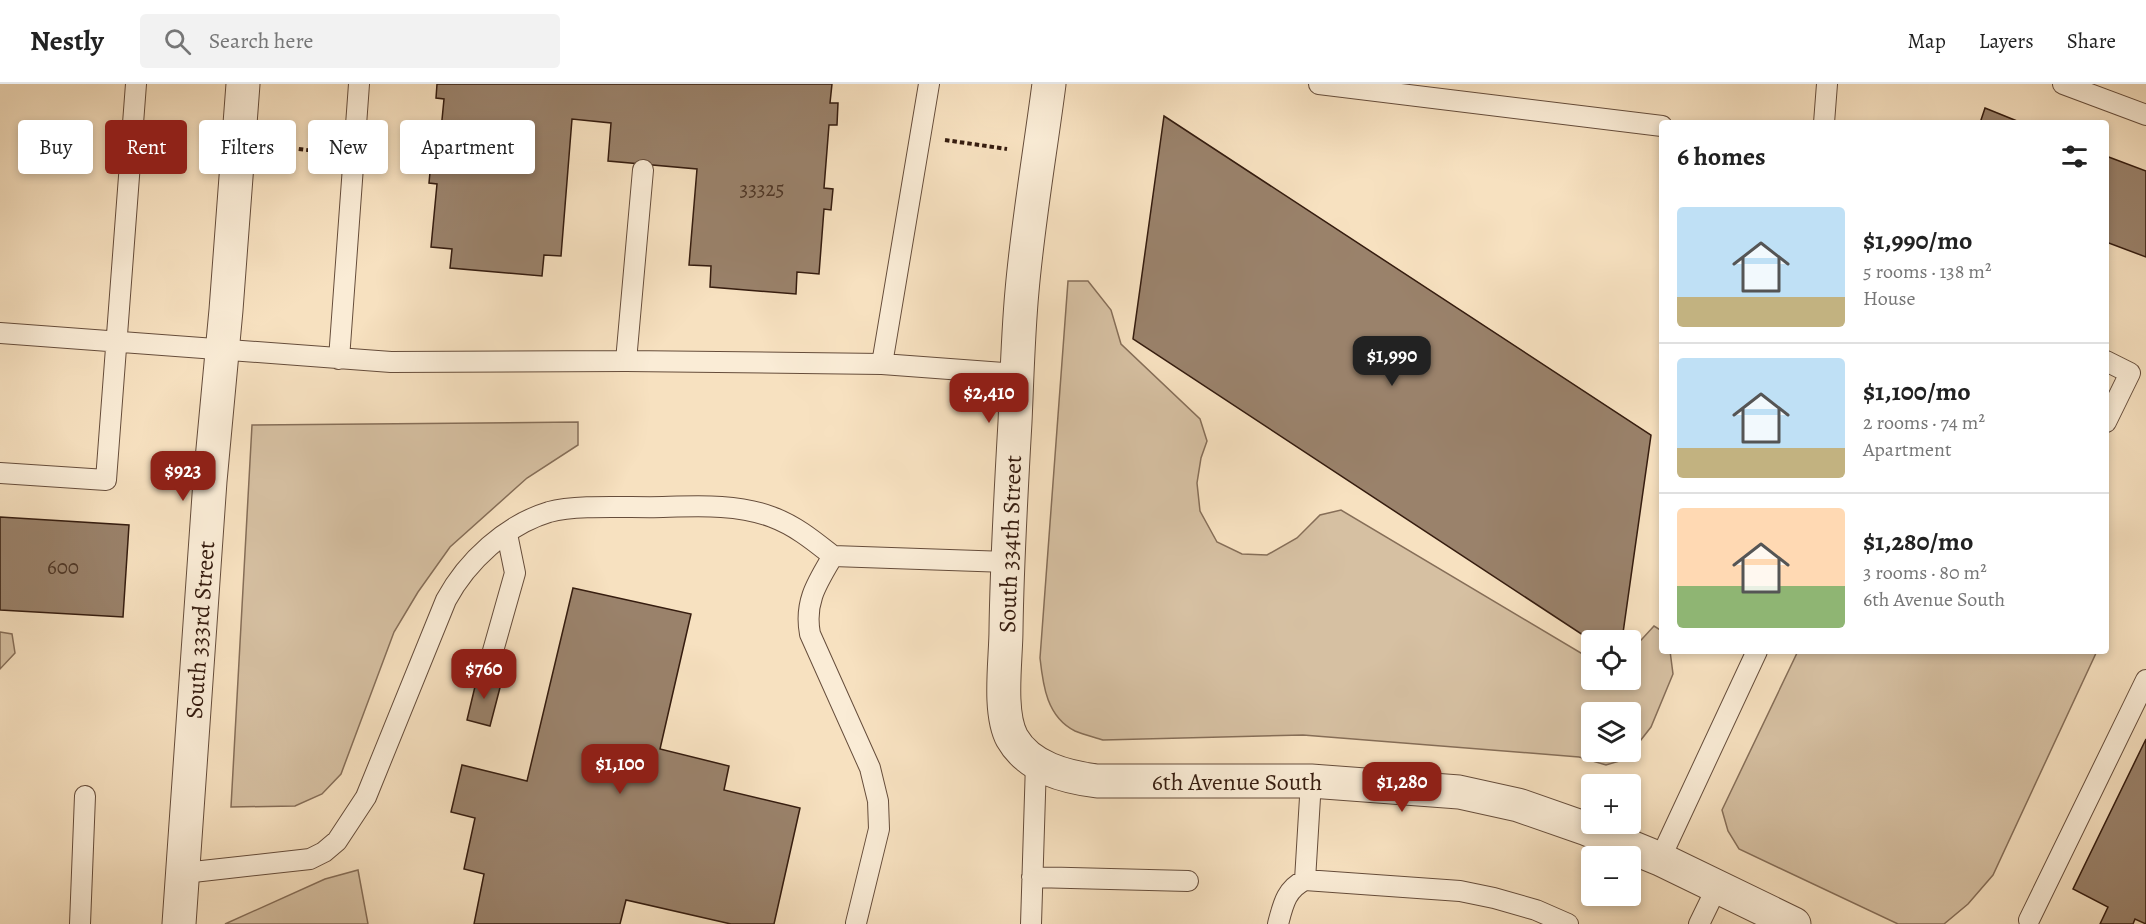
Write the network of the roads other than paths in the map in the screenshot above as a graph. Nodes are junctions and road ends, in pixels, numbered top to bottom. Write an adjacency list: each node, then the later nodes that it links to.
1 (135, 84): 14 (lane)
2 (243, 84): 15 (street, South 333rd Street)
3 (359, 84): 16 (lane)
4 (929, 84): 19 (lane)
5 (1049, 84): 20 (street, South 334th Street)
6 (1319, 84): 11 (lane)
7 (1827, 84): 10 (lane)
8 (2064, 84): 9 (lane)
9 (2146, 115)
10 (1824, 120)
11 (1659, 126)
12 (643, 171): 17 (lane)
13 (0, 333): 14 (lane)
14 (116, 342): 15 (lane); 22 (lane)
15 (223, 350): 16 (lane); 33 (street, South 333rd Street)
16 (339, 359): 17 (lane)
17 (626, 361): 19 (lane)
18 (2109, 362): 21 (lane)
19 (882, 364): 20 (lane)
20 (1017, 374): 25 (street, South 334th Street)
21 (2109, 416)
22 (0, 473)
23 (507, 534): 24 (lane); 27 (lane); 33 (lane)
24 (833, 556): 25 (lane); 39 (lane)
25 (1007, 562): 29 (street, South 334th Street)
26 (1756, 654): 32 (lane)
27 (489, 665)
28 (2146, 680): 38 (lane)
29 (1028, 757): 30 (street, 6th Avenue South); 34 (lane)
30 (1311, 781): 32 (street, 6th Avenue South); 35 (lane)
31 (85, 796): 40 (lane)
32 (1660, 859): 37 (street, 6th Avenue South)
33 (184, 873): 41 (street, South 333rd Street)
34 (1032, 877): 36 (lane); 42 (lane)
35 (1305, 880): 43 (lane); 44 (lane)
36 (1188, 881)
37 (1718, 887): 45 (lane); 46 (street, 6th Avenue South)
38 (2028, 922)
39 (856, 923)
40 (80, 924)
41 (179, 924)
42 (1031, 924)
43 (1278, 924)
44 (1568, 924)
45 (1699, 924)
46 (1794, 924)

